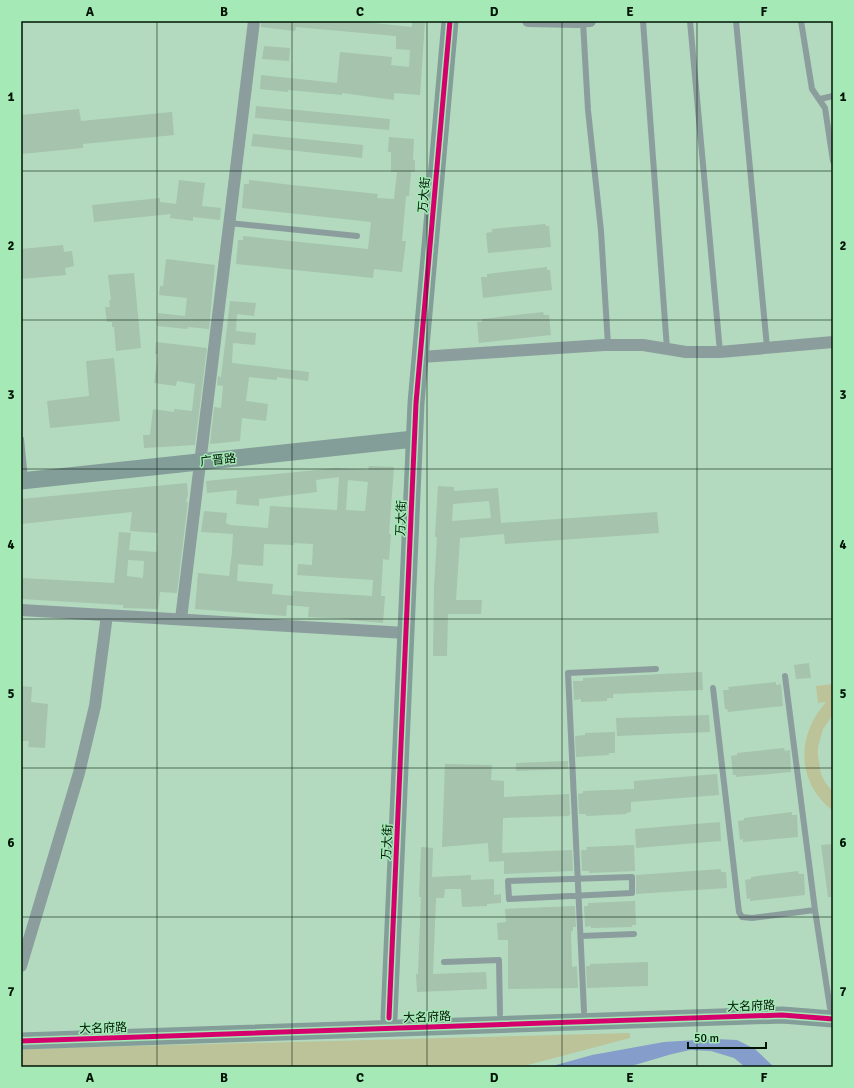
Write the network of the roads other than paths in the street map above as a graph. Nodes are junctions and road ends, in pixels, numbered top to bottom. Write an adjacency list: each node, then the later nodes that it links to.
1 (254, 21): 13 (street)
2 (450, 21): 20 (street, 万大街)
3 (528, 21): 9 (street)
4 (590, 21): 9 (street)
5 (643, 21): 18 (lane)
6 (690, 21): 19 (lane)
7 (736, 21): 17 (lane)
8 (801, 21): 11 (lane)
9 (583, 22): 16 (lane)
10 (833, 96): 11 (lane)
11 (820, 98): 12 (lane)
12 (833, 161)
13 (229, 223): 14 (lane); 23 (street)
14 (357, 236)
15 (833, 342): 17 (street)
16 (608, 345): 18 (street); 20 (street)
17 (766, 348): 19 (street)
18 (667, 349): 19 (street)
19 (720, 352)
20 (420, 357): 22 (street, 万大街)
21 (21, 439): 24 (lane)
22 (414, 439): 23 (street, 广晋路); 28 (street, 万大街)
23 (200, 462): 24 (street, 广晋路); 27 (street)
24 (23, 480)
25 (21, 610): 26 (street)
26 (107, 615): 27 (street); 38 (street)
27 (181, 619): 28 (street)
28 (406, 633): 42 (street, 万大街)
29 (656, 669): 32 (lane)
30 (785, 676): 34 (lane)
31 (713, 688): 34 (lane)
32 (578, 878): 33 (lane); 33 (lane); 33 (lane)
33 (579, 896): 36 (lane)
34 (815, 910): 40 (lane)
35 (634, 934): 36 (lane)
36 (581, 936): 39 (lane)
37 (444, 962): 41 (lane)
38 (21, 966)
39 (584, 1011): 40 (street, 大名府路); 41 (street, 大名府路)
40 (832, 1012): 44 (street, 大名府路)
41 (500, 1014): 42 (street, 大名府路)
42 (389, 1018): 43 (street, 大名府路)
43 (21, 1031)
44 (21, 1041)

